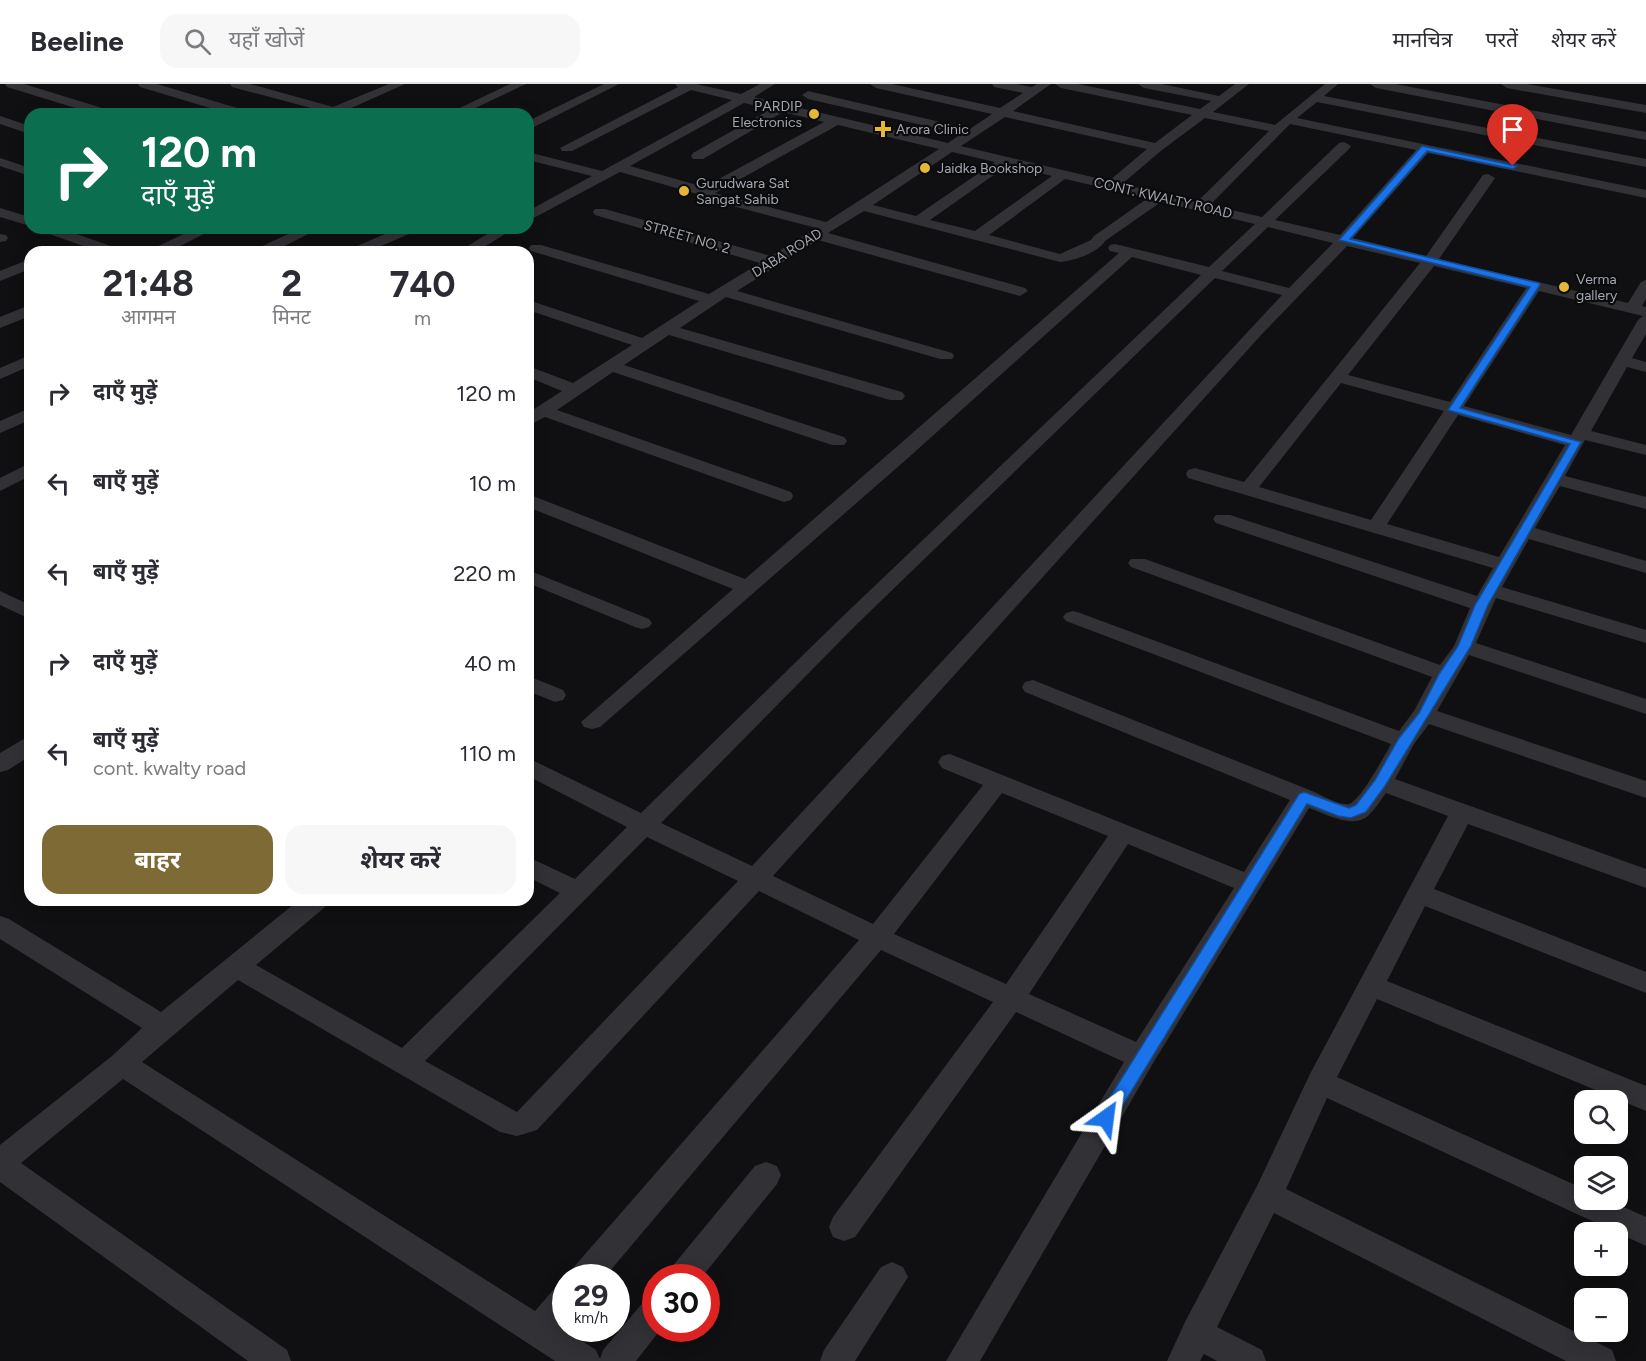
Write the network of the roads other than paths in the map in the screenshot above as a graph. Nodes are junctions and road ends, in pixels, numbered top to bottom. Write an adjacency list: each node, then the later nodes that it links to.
1 (11, 84): 22 (street)
2 (144, 84): 23 (street)
3 (236, 84): 24 (street)
4 (399, 84): 25 (street)
5 (520, 84): 26 (street)
6 (614, 84): 33 (street)
7 (769, 84): 20 (street)
8 (876, 84): 29 (street)
9 (998, 84): 17 (street)
10 (1061, 84): 30 (street)
11 (1144, 84): 21 (street)
12 (1244, 84): 21 (street)
13 (1332, 84): 19 (street)
14 (1376, 84): 37 (street)
15 (1507, 84): 28 (street)
16 (685, 85): 20 (street, CONT. KWALTY ROAD); 40 (street)
17 (1038, 88): 29 (street, DABA ROAD)
18 (808, 95): 36 (street)
19 (1315, 98): 34 (street); 47 (street)
20 (741, 99): 27 (street, CONT. KWALTY ROAD); 48 (street)
21 (1223, 100): 30 (street)
22 (89, 108)
23 (223, 108)
24 (317, 108)
25 (340, 108)
26 (466, 108)
27 (781, 108): 32 (street, CONT. KWALTY ROAD); 43 (street)
28 (1646, 109)
29 (1004, 111): 36 (street, DABA ROAD); 39 (street)
30 (1204, 114): 34 (street); 39 (street)
31 (0, 120): 35 (street)
32 (835, 121): 41 (street, CONT. KWALTY ROAD); 54 (street)
33 (534, 123)
34 (1282, 124): 42 (street); 60 (street)
35 (24, 128)
36 (972, 133): 41 (street, DABA ROAD)
37 (1646, 136)
38 (1344, 146): 66 (street)
39 (1157, 147): 53 (street)
40 (567, 148)
41 (951, 148): 45 (street, CONT. KWALTY ROAD); 59 (street, DABA ROAD)
42 (1425, 148): 55 (street); 74 (street)
43 (698, 156)
44 (534, 158): 51 (street)
45 (1006, 161): 50 (street, CONT. KWALTY ROAD); 65 (street)
46 (0, 162): 49 (street)
47 (1646, 163)
48 (617, 166): 51 (street); 54 (street)
49 (24, 170)
50 (1063, 174): 53 (street, CONT. KWALTY ROAD); 73 (street)
51 (602, 175): 58 (street)
52 (1488, 178): 83 (street)
53 (1111, 186): 56 (street, CONT. KWALTY ROAD)
54 (706, 192): 67 (street)
55 (1646, 194)
56 (1159, 197): 60 (street, CONT. KWALTY ROAD); 75 (street)
57 (536, 199): 58 (street)
58 (553, 203): 63 (street)
59 (862, 206): 65 (street); 67 (street, DABA ROAD)
60 (1200, 207): 66 (street, CONT. KWALTY ROAD)
61 (0, 212): 64 (street)
62 (600, 212): 84 (street, STREET NO. 2)
63 (534, 214)
64 (24, 220)
65 (918, 221): 73 (street)
66 (1263, 222): 74 (street, CONT. KWALTY ROAD); 86 (street)
67 (822, 231): 84 (street, DABA ROAD); 90 (street)
68 (63, 234): 76 (street)
69 (193, 234): 77 (street)
70 (300, 234): 78 (street)
71 (397, 234): 79 (street)
72 (494, 234): 80 (street)
73 (978, 236): 75 (street)
74 (1344, 240): 83 (street, CONT. KWALTY ROAD); 91 (street)
75 (1097, 243): 82 (street)
76 (97, 246)
77 (169, 246)
78 (274, 246)
79 (370, 246)
80 (475, 246)
81 (536, 248): 92 (street)
82 (1129, 252): 86 (street); 133 (street)
83 (1430, 261): 88 (street, CONT. KWALTY ROAD); 106 (street)
84 (774, 262): 92 (street, DABA ROAD)
85 (24, 266): 87 (street)
86 (1210, 273): 91 (street); 156 (street)
87 (0, 276)
88 (1535, 285): 95 (street, CONT. KWALTY ROAD); 109 (street)
89 (1646, 285): 95 (street)
90 (1020, 291)
91 (1291, 293): 159 (street)
92 (718, 296): 97 (street, DABA ROAD); 99 (street)
93 (534, 307): 98 (street)
94 (24, 313): 96 (street)
95 (1642, 314): 100 (street)
96 (0, 323)
97 (667, 329): 98 (street, DABA ROAD); 108 (street)
98 (644, 344): 102 (street, DABA ROAD)
99 (946, 356)
100 (1623, 361): 103 (street); 115 (street)
101 (24, 363): 105 (street)
102 (610, 366): 107 (street, DABA ROAD); 116 (street)
103 (1646, 367)
104 (534, 373): 107 (street)
105 (0, 374)
106 (1338, 377): 109 (street); 122 (street)
107 (575, 390): 110 (street, DABA ROAD)
108 (896, 396)
109 (1454, 410): 115 (street); 127 (street)
110 (544, 411): 112 (street, DABA ROAD); 123 (street)
111 (24, 415): 113 (street)
112 (534, 417)
113 (3, 424): 114 (street)
114 (24, 432)
115 (1579, 438): 117 (street); 120 (street)
116 (838, 441)
117 (1646, 450)
118 (24, 472): 121 (street)
119 (1195, 474): 122 (street)
120 (1554, 478): 125 (street); 128 (street)
121 (0, 485)
122 (1248, 489): 127 (street)
123 (784, 496)
124 (534, 502): 133 (street)
125 (1646, 503)
126 (1223, 519): 135 (street)
127 (1376, 527): 130 (street)
128 (1524, 531): 130 (street); 131 (street)
129 (1138, 563): 141 (street)
130 (1505, 565): 135 (street)
131 (1646, 567)
132 (534, 578): 138 (street)
133 (748, 588): 147 (street)
134 (0, 597): 136 (street)
135 (1487, 597): 139 (street); 140 (street)
136 (24, 610)
137 (1073, 617): 148 (street)
138 (642, 623)
139 (1646, 637)
140 (1464, 646): 141 (street); 145 (street)
141 (1445, 674): 146 (street)
142 (534, 686): 144 (street)
143 (1034, 687): 154 (street)
144 (555, 695)
145 (1646, 707)
146 (1424, 714): 148 (street); 153 (street)
147 (592, 722)
148 (1404, 741): 152 (street)
149 (950, 762): 151 (street)
150 (534, 769): 156 (street)
151 (998, 782): 157 (street); 166 (street)
152 (1380, 783): 154 (street); 155 (street)
153 (1646, 790)
154 (1304, 797): 161 (street)
155 (1462, 812): 160 (street); 163 (street)
156 (646, 826): 159 (street); 162 (street)
157 (1122, 834): 161 (street); 170 (street)
158 (534, 869): 162 (street)
159 (756, 878): 166 (street); 174 (street)
160 (1646, 879)
161 (1248, 884): 172 (street)
162 (579, 892): 174 (street)
163 (1418, 893): 168 (street); 169 (street)
164 (304, 906): 167 (street)
165 (0, 926): 171 (street)
166 (877, 937): 170 (street); 182 (street)
167 (236, 966): 171 (street); 174 (street)
168 (1646, 983)
169 (1370, 985): 175 (street); 176 (street)
170 (1012, 997): 172 (street); 180 (street)
171 (162, 1027): 173 (street)
172 (1142, 1058): 194 (street)
173 (122, 1064): 177 (street); 187 (street)
174 (404, 1064)
175 (1320, 1082): 179 (street); 181 (street)
176 (1646, 1099)
177 (3, 1156): 190 (street)
178 (766, 1175): 183 (street)
179 (1268, 1195): 188 (street); 189 (street)
180 (844, 1227)
181 (1646, 1232)
182 (596, 1264)
183 (693, 1264)
184 (892, 1277): 193 (street)
185 (552, 1316): 187 (street)
186 (642, 1328): 192 (street)
187 (538, 1332): 191 (street)
188 (1189, 1347): 195 (street)
189 (1587, 1358)
190 (275, 1361)
191 (584, 1361)
192 (615, 1361)
193 (836, 1361)
194 (962, 1361)
195 (1250, 1361)

